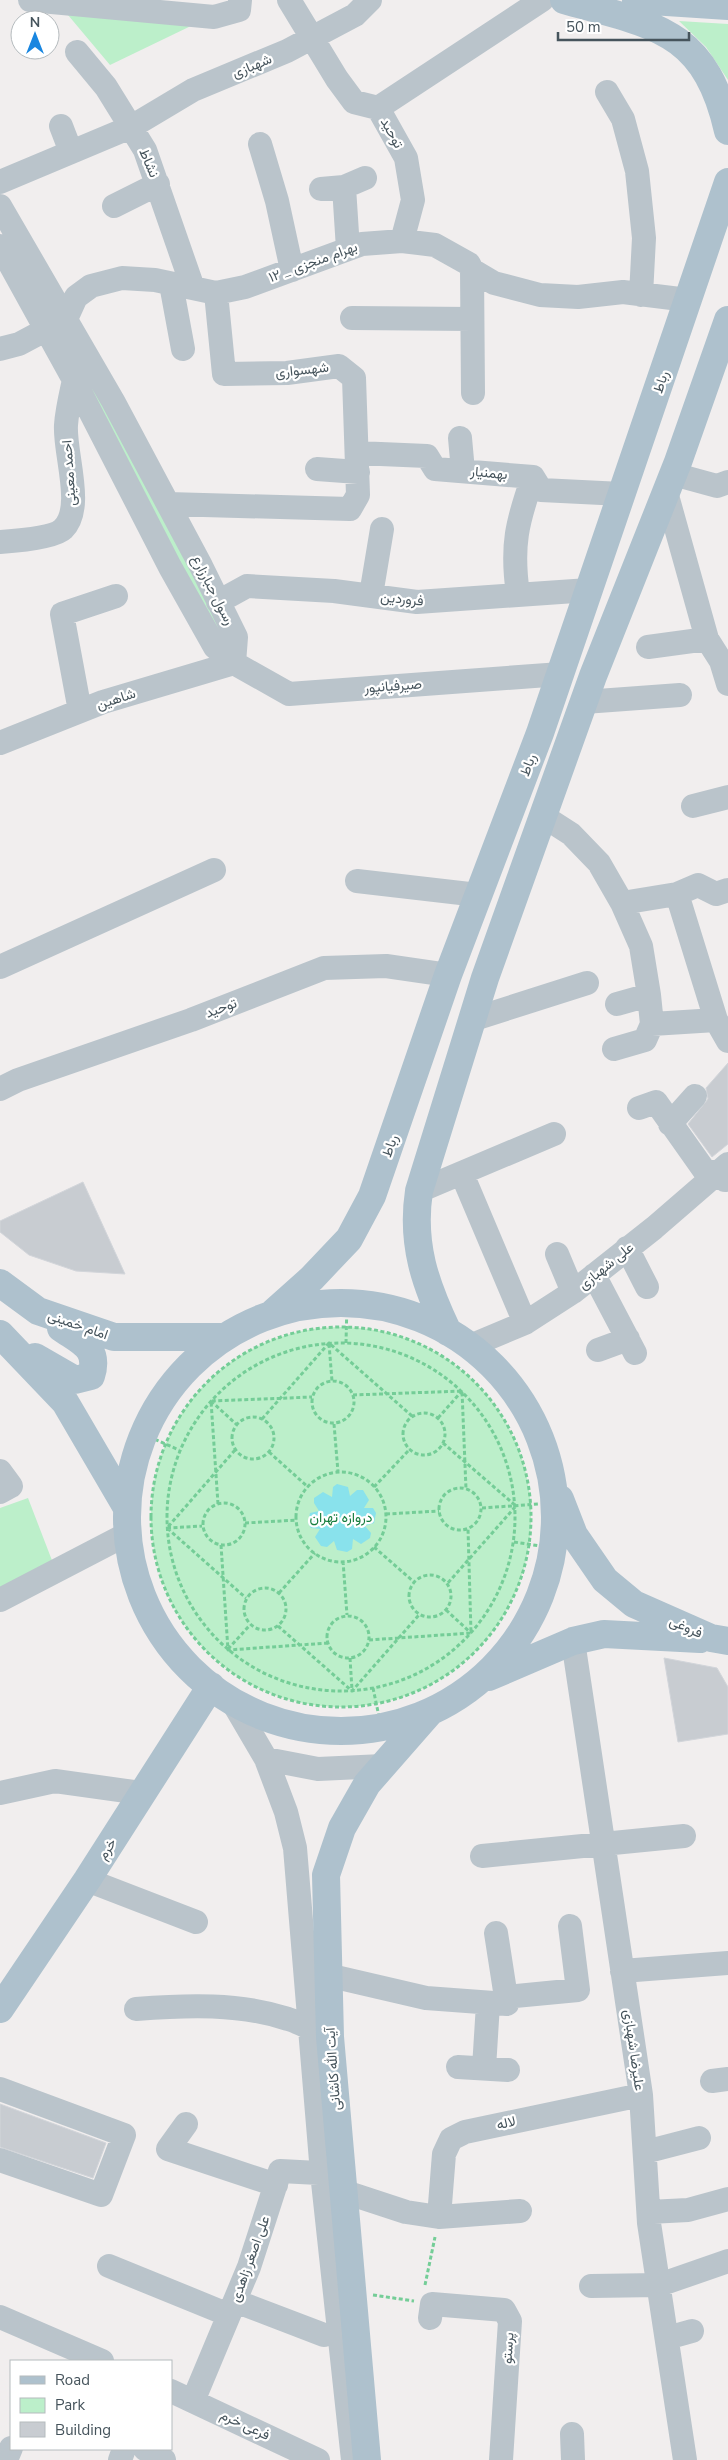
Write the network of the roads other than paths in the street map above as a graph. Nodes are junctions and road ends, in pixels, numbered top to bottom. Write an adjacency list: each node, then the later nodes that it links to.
1 (30, 0): 2 (street)
2 (240, 0)
3 (290, 0): 9 (street, توحید)
4 (370, 0): 9 (street, شهبازی)
5 (542, 0): 12 (street)
6 (564, 0): 15 (main road)
7 (636, 0): 8 (main road)
8 (728, 6)
9 (313, 38): 12 (street, توحید); 14 (street, شهبازی)
10 (77, 52): 14 (street, نشاط)
11 (607, 92): 30 (street)
12 (378, 108): 24 (street, توحید)
13 (61, 126): 17 (street)
14 (131, 127): 17 (street, شهبازی); 20 (street, نشاط)
15 (728, 130)
16 (260, 144): 27 (street)
17 (71, 152): 18 (street, شهبازی)
18 (0, 182)
19 (728, 182): 31 (main road, رباط)
20 (158, 184): 23 (street); 29 (street, نشاط)
21 (343, 185): 26 (street)
22 (0, 206): 35 (street, رسول جبارزارع)
23 (114, 206)
24 (402, 241): 26 (street, ۱۲ _ بهرام منجزی); 28 (street, ۱۲ _ بهرام منجزی)
25 (0, 246): 35 (street, رسول جبارزارع)
26 (348, 249): 27 (street, ۱۲ _ بهرام منجزی)
27 (292, 270): 29 (street, ۱۲ _ بهرام منجزی)
28 (472, 270): 30 (street, ۱۲ _ بهرام منجزی); 33 (street)
29 (193, 288): 35 (street, ۱۲ _ بهرام منجزی); 37 (street); 41 (street, شهسواری)
30 (641, 295): 31 (street, ۱۲ _ بهرام منجزی)
31 (688, 300): 47 (main road, رباط)
32 (352, 318): 33 (street)
33 (472, 319): 39 (street)
34 (728, 320): 46 (main road)
35 (57, 325): 36 (street); 38 (street, رسول جبارزارع); 48 (street, رسول جبارزارع)
36 (0, 349)
37 (182, 349)
38 (74, 380): 50 (street, احمد معینی); 59 (street, رسول جبارزارع)
39 (473, 393)
40 (460, 438): 43 (street)
41 (358, 462): 42 (street); 43 (street, بهمنیار); 48 (street, شهسواری)
42 (317, 469)
43 (463, 471): 44 (street, بهمنیار)
44 (533, 477): 47 (street); 52 (street)
45 (728, 482): 46 (street)
46 (669, 483): 56 (street); 61 (main road)
47 (622, 494): 51 (main road, رباط)
48 (168, 504): 55 (street, رسول جبارزارع)
49 (382, 529): 53 (street)
50 (0, 542)
51 (590, 590): 52 (street, فروردین); 60 (main road, رباط)
52 (518, 594): 53 (street, فروردین)
53 (371, 595): 55 (street, فروردین)
54 (116, 596): 65 (street)
55 (218, 602): 59 (street, رسول جبارزارع)
56 (707, 639): 57 (street); 58 (street)
57 (648, 647)
58 (724, 660): 62 (street)
59 (234, 664): 60 (street, صیرفیانپور); 65 (street, شاهین)
60 (561, 674): 61 (main road); 74 (main road, رباط)
61 (593, 676): 64 (main road)
62 (728, 684)
63 (680, 695): 64 (street)
64 (584, 702): 69 (main road)
65 (80, 712): 66 (street, شاهین)
66 (0, 743)
67 (728, 797): 68 (street)
68 (692, 806)
69 (543, 816): 75 (street); 81 (main road)
70 (214, 870): 76 (street)
71 (357, 881): 74 (street)
72 (728, 890): 73 (street)
73 (677, 894): 75 (street); 82 (street)
74 (478, 895): 77 (main road, رباط)
75 (622, 903): 79 (street)
76 (0, 967)
77 (448, 975): 86 (street, توحید); 101 (main road, رباط)
78 (588, 984): 81 (street)
79 (649, 995): 80 (street); 83 (street)
80 (617, 1004)
81 (471, 1020): 93 (main road)
82 (716, 1020): 83 (street); 84 (street)
83 (652, 1024): 85 (street)
84 (728, 1040)
85 (614, 1049)
86 (0, 1089)
87 (696, 1096): 89 (street)
88 (639, 1108): 89 (street)
89 (670, 1124): 91 (street)
90 (554, 1134): 92 (street)
91 (724, 1173): 94 (street, علی شهبازی)
92 (462, 1174): 93 (street); 102 (street)
93 (419, 1191): 105 (main road)
94 (627, 1248): 96 (street, علی شهبازی); 98 (street)
95 (557, 1254): 99 (street)
96 (594, 1275): 99 (street, علی شهبازی); 106 (street)
97 (0, 1283): 100 (main road, امام خمینی)
98 (648, 1287)
99 (574, 1292): 102 (street, علی شهبازی)
100 (38, 1311): 103 (main road); 104 (main road, امام خمینی)
101 (271, 1315): 104 (main road); 105 (main road)
102 (525, 1323): 105 (street, علی شهبازی)
103 (4, 1337): 110 (main road)
104 (225, 1337): 110 (main road)
105 (459, 1339): 109 (main road)
106 (598, 1350)
107 (0, 1471): 108 (street)
108 (0, 1492)
109 (546, 1495): 112 (main road, فروغی); 116 (main road)
110 (127, 1521): 111 (street); 117 (main road)
111 (0, 1600)
112 (640, 1606): 113 (main road); 114 (main road, فروغی)
113 (627, 1634): 114 (main road, فروغی); 115 (main road, فروغی)
114 (719, 1640)
115 (573, 1641): 116 (main road, فروغی); 124 (street, علیرضا شهبازی)
116 (476, 1682): 118 (main road)
117 (221, 1693): 118 (main road); 119 (street, آیت الله کاشانی); 122 (main road, خرم)
118 (431, 1710): 120 (main road, آیت الله کاشانی)
119 (266, 1759): 120 (street); 136 (street, آیت الله کاشانی)
120 (383, 1766): 132 (main road, آیت الله کاشانی)
121 (0, 1793): 122 (street)
122 (141, 1793): 126 (main road, خرم)
123 (684, 1836): 124 (street)
124 (603, 1843): 125 (street); 131 (street, علیرضا شهبازی)
125 (482, 1856)
126 (87, 1880): 127 (street); 134 (main road, خرم)
127 (196, 1922)
128 (570, 1926): 133 (street)
129 (496, 1933): 133 (street)
130 (728, 1963): 131 (street)
131 (622, 1971): 141 (street, علیرضا شهبازی)
132 (327, 1974): 133 (street); 136 (main road, آیت الله کاشانی)
133 (497, 2000): 138 (street)
134 (0, 2009)
135 (136, 2009): 136 (street)
136 (319, 2033): 146 (main road, آیت الله کاشانی)
137 (458, 2067): 138 (street)
138 (484, 2068): 139 (street)
139 (508, 2070)
140 (0, 2089): 145 (street)
141 (641, 2095): 144 (street, علیرضا شهبازی); 151 (street, لاله)
142 (186, 2124): 147 (street)
143 (699, 2138): 144 (street)
144 (644, 2152): 150 (street, علیرضا شهبازی)
145 (0, 2160)
146 (335, 2179): 147 (street, علی اصغر زاهدی); 151 (street); 170 (street, آیت الله کاشانی); 171 (main road, آیت الله کاشانی)
147 (276, 2185): 156 (street, علی اصغر زاهدی)
148 (728, 2199): 150 (street)
149 (520, 2211): 151 (street)
150 (649, 2212): 154 (street, علیرضا شهبازی)
151 (439, 2217)
152 (728, 2260): 154 (street)
153 (109, 2266): 156 (street)
154 (659, 2285): 155 (street); 161 (street, علیرضا شهبازی)
155 (591, 2286)
156 (232, 2308): 160 (street); 165 (street, علی اصغر زاهدی)
157 (428, 2308): 172 (street, پرستو)
158 (0, 2317): 162 (street)
159 (692, 2331): 161 (street)
160 (324, 2335)
161 (667, 2338): 174 (street, علیرضا شهبازی)
162 (52, 2351): 163 (street)
163 (97, 2360)
164 (172, 2391): 165 (street, فرعی خرم)
165 (193, 2401): 169 (street, فرعی خرم)
166 (572, 2434): 173 (street)
167 (147, 2450): 168 (street)
168 (164, 2460)
169 (318, 2460)
170 (353, 2460)
171 (367, 2460)
172 (501, 2460)
173 (574, 2460)
174 (685, 2460)

